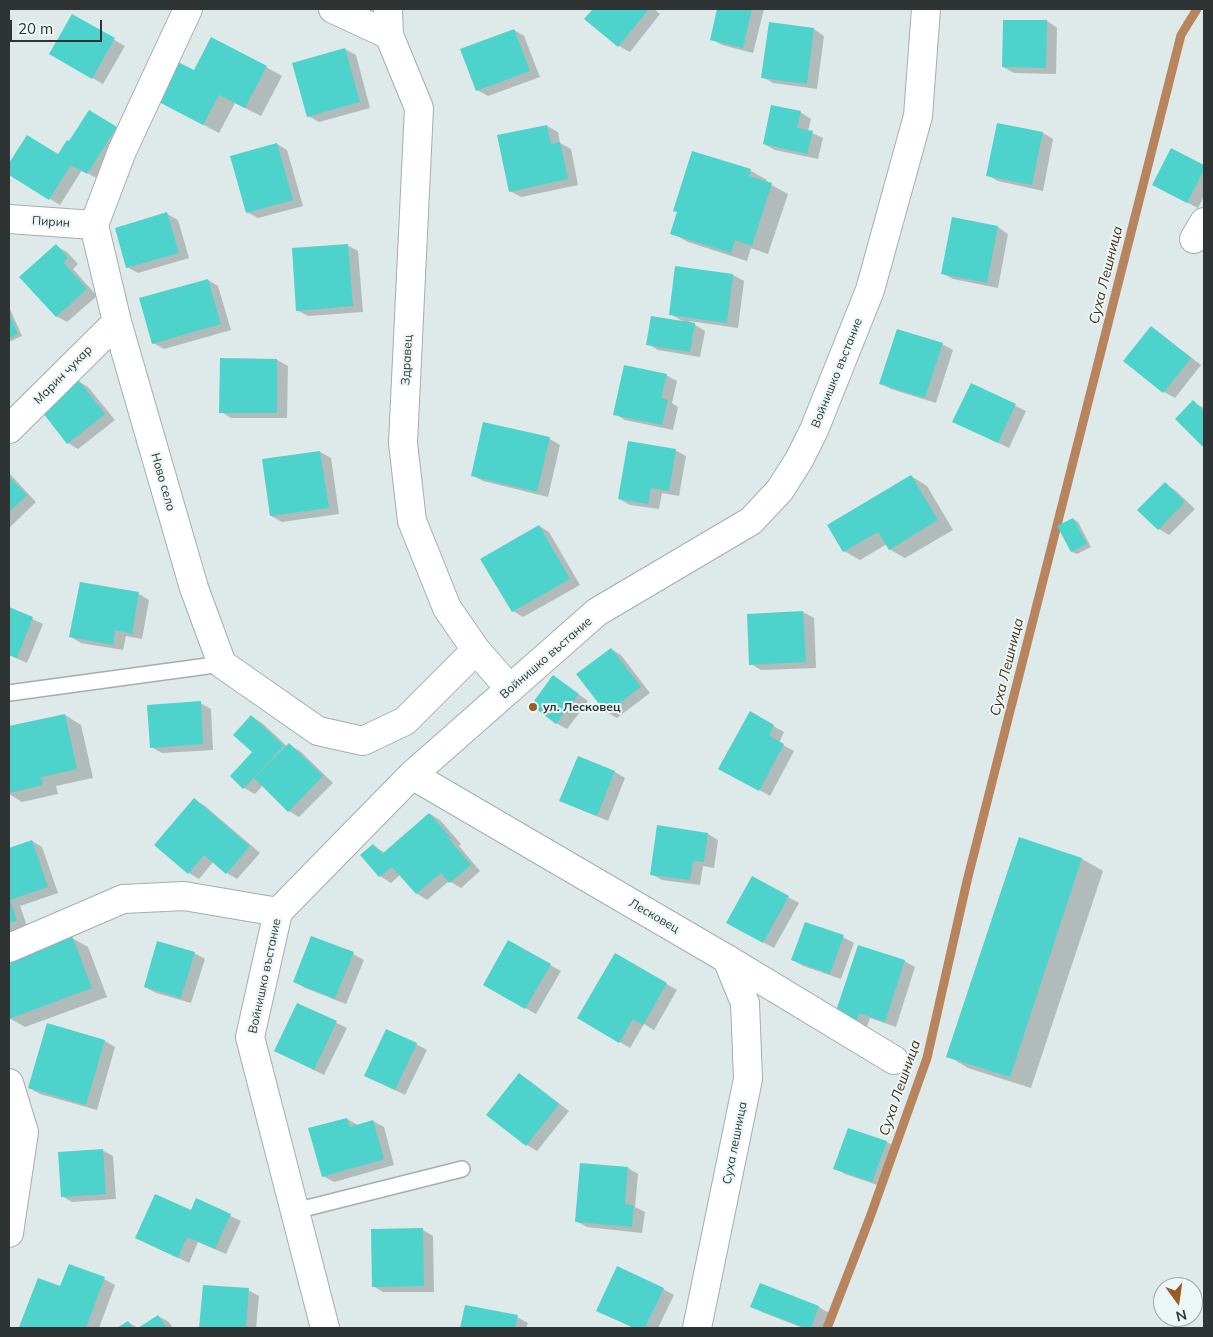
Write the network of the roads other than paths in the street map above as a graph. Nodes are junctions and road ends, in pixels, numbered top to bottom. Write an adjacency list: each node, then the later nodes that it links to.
1 (188, 9): 6 (street)
2 (334, 9): 4 (street)
3 (926, 9): 11 (street, Войнишко въстание)
4 (389, 22): 9 (street, Здравец)
5 (9, 219): 6 (street, Пирин)
6 (94, 225): 7 (street, Ново село)
7 (117, 322): 8 (street, Марин чукар); 10 (street, Ново село)
8 (9, 429)
9 (476, 650): 10 (street); 11 (street, Здравец)
10 (222, 664): 12 (lane)
11 (510, 689): 13 (street, Войнишко въстание)
12 (9, 693)
13 (412, 775): 14 (street, Войнишко въстание); 16 (street, Лесковец)
14 (278, 912): 15 (street); 20 (street, Войнишко въстание)
15 (9, 948)
16 (727, 959): 17 (street, Лесковец); 23 (street, Суха лешница)
17 (894, 1060)
18 (9, 1083): 21 (street)
19 (462, 1169): 20 (lane)
20 (295, 1212): 22 (street, Войнишко въстание)
21 (9, 1233)
22 (325, 1328)
23 (697, 1328)

